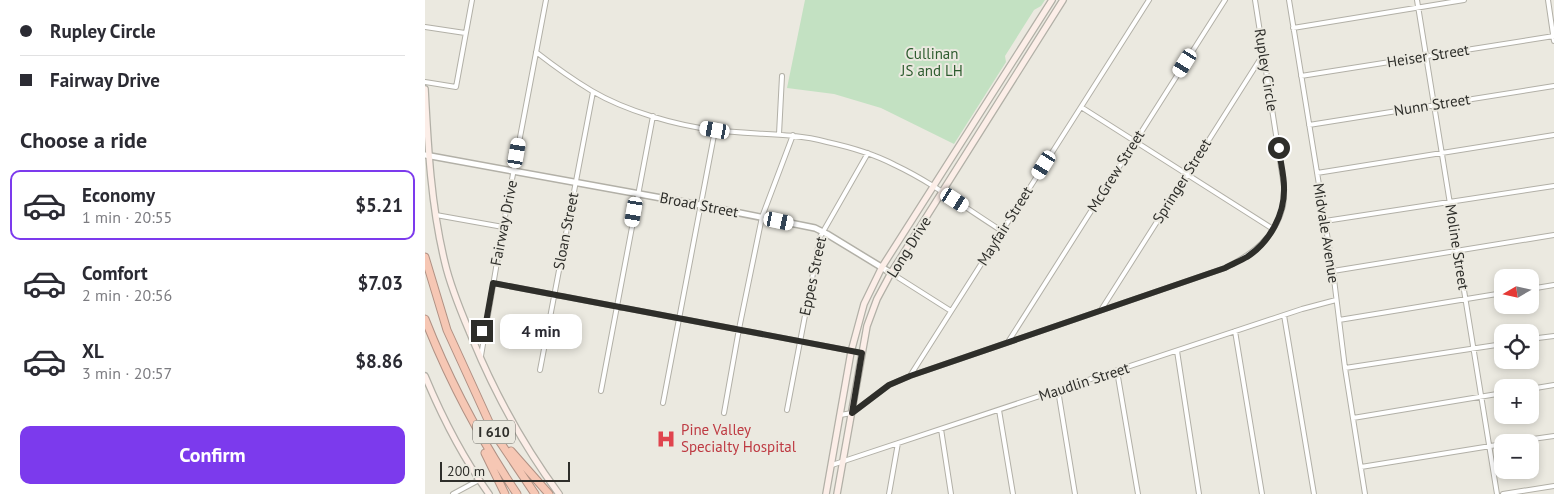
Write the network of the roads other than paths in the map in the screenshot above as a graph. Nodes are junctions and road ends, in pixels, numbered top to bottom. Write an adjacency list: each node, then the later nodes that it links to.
1 (472, 0): 16 (street)
2 (546, 0): 19 (street, Fairway Drive)
3 (1063, 0): 12 (main road, Long Drive)
4 (1149, 0): 32 (street, Mayfair Street)
5 (1225, 0): 39 (street, McGrew Street)
6 (1255, 0): 21 (street, Rupley Circle)
7 (1289, 0): 15 (street, Midvale Avenue)
8 (1417, 0): 13 (street, Moline Street)
9 (1464, 0): 13 (street)
10 (1547, 0): 17 (street)
11 (1052, 1): 12 (main road); 18 (main road, Long Drive)
12 (1059, 7): 20 (main road, Long Drive)
13 (1419, 7): 15 (street); 22 (street, Moline Street)
14 (425, 26): 16 (street)
15 (1293, 28): 24 (street, Midvale Avenue)
16 (465, 33): 25 (street)
17 (1554, 38): 22 (street, Heiser Street)
18 (1022, 48): 20 (main road); 29 (main road, Long Drive)
19 (536, 52): 28 (street); 45 (street, Fairway Drive)
20 (1029, 53): 31 (main road, Long Drive)
21 (1264, 53): 47 (street, Springer Street); 59 (street, Rupley Circle)
22 (1426, 56): 24 (street, Heiser Street); 30 (street, Moline Street)
23 (782, 76): 36 (street)
24 (1301, 76): 34 (street, Midvale Avenue)
25 (425, 82)
26 (1554, 86): 30 (street, Nunn Street)
27 (425, 89): 44 (main road)
28 (593, 92): 33 (street); 48 (street, Sloan Street)
29 (989, 100): 31 (main road); 40 (main road, Long Drive)
30 (1434, 104): 34 (street, Nunn Street); 43 (street, Moline Street)
31 (997, 105): 41 (main road, Long Drive)
32 (1081, 107): 39 (street); 62 (street, Mayfair Street)
33 (653, 116): 35 (street); 52 (street)
34 (1309, 125): 46 (street, Midvale Avenue)
35 (715, 130): 36 (street); 54 (street)
36 (779, 134): 38 (street)
37 (1554, 135): 43 (street)
38 (793, 136): 42 (street); 56 (street)
39 (1135, 141): 47 (street); 91 (street, McGrew Street)
40 (960, 146): 41 (main road); 50 (main road, Long Drive)
41 (968, 151): 51 (main road, Long Drive)
42 (868, 153): 50 (street); 61 (street, Eppes Street)
43 (1442, 154): 46 (street); 53 (street, Moline Street)
44 (427, 155): 45 (street, Broad Street); 55 (main road)
45 (514, 170): 48 (street, Broad Street); 58 (street, Fairway Drive)
46 (1317, 173): 57 (street, Midvale Avenue)
47 (1187, 174): 59 (street); 78 (street, Springer Street)
48 (575, 182): 52 (street, Broad Street); 74 (street, Sloan Street)
49 (1554, 186): 53 (street)
50 (934, 188): 51 (street); 60 (main road, Long Drive)
51 (942, 192): 62 (street); 64 (main road, Long Drive)
52 (637, 193): 54 (street, Broad Street); 77 (street)
53 (1450, 202): 57 (street); 65 (street, Moline Street)
54 (699, 205): 56 (street, Broad Street); 81 (street)
55 (436, 215): 58 (street); 87 (main road)
56 (761, 217): 61 (street, Broad Street); 85 (street)
57 (1325, 222): 68 (street, Midvale Avenue)
58 (503, 227): 70 (street, Fairway Drive)
59 (1273, 229): 78 (street, Rupley Circle)
60 (907, 230): 64 (main road); 67 (main road, Long Drive)
61 (821, 231): 67 (street, Broad Street); 90 (street, Eppes Street)
62 (1001, 231): 79 (street, Mayfair Street)
63 (1554, 235): 65 (street)
64 (915, 236): 69 (main road, Long Drive)
65 (1457, 251): 68 (street); 75 (street, Moline Street)
66 (425, 257): 118 (highway, I 610)
67 (882, 267): 69 (street, Broad Street); 95 (main road, Long Drive)
68 (1333, 271): 76 (street, Midvale Avenue)
69 (891, 273): 79 (street, Broad Street); 96 (main road, Long Drive)
70 (493, 283): 74 (street); 84 (street, Fairway Drive)
71 (1554, 285): 72 (street)
72 (1539, 288)
73 (1494, 294): 75 (street)
74 (554, 295): 77 (street); 99 (street, Sloan Street)
75 (1465, 299): 83 (street); 93 (street, Moline Street)
76 (1336, 300): 80 (street, Maudlin Street); 83 (street, Midvale Avenue)
77 (617, 306): 81 (street); 106 (street)
78 (1101, 310): 91 (street, Rupley Circle)
79 (951, 311): 102 (street, Mayfair Street)
80 (1284, 315): 86 (street, Maudlin Street); 145 (street)
81 (678, 318): 85 (street); 109 (street)
82 (425, 319): 115 (highway, I 610)
83 (1339, 320): 98 (street, Midvale Avenue)
84 (485, 328): 87 (street); 97 (street, Fairway Drive)
85 (739, 329): 90 (street); 112 (street)
86 (1235, 331): 94 (street, Maudlin Street); 144 (street)
87 (469, 332): 97 (main road)
88 (1554, 336): 89 (street)
89 (1539, 338)
90 (799, 342): 95 (street); 110 (street, Eppes Street)
91 (1008, 342): 102 (street, Rupley Circle)
92 (1494, 346): 93 (street)
93 (1473, 349): 98 (street); 108 (street, Moline Street)
94 (1177, 351): 100 (street, Maudlin Street); 143 (street)
95 (851, 352): 96 (street); 114 (main road, Long Drive)
96 (862, 353): 113 (main road, Long Drive)
97 (480, 358): 135 (main road)
98 (1345, 368): 116 (street, Midvale Avenue)
99 (540, 370)
100 (1117, 371): 105 (street, Maudlin Street); 142 (street)
101 (425, 376): 127 (main road)
102 (910, 376): 113 (street, Rupley Circle)
103 (1554, 385): 104 (street)
104 (1539, 388)
105 (1058, 390): 111 (street, Maudlin Street); 141 (street)
106 (601, 391)
107 (1494, 394): 108 (street)
108 (1481, 396): 116 (street); 123 (street, Moline Street)
109 (663, 403)
110 (787, 410)
111 (999, 410): 117 (street, Maudlin Street); 140 (street)
112 (724, 413)
113 (852, 413): 114 (street, Rupley Circle); 124 (main road, Long Drive)
114 (840, 415): 125 (main road, Long Drive)
115 (469, 416): 131 (highway); 132 (highway, I 610)
116 (1353, 418): 126 (street, Midvale Avenue)
117 (941, 429): 121 (street, Maudlin Street); 139 (street)
118 (494, 433): 133 (highway, I 610); 134 (highway)
119 (1554, 436): 120 (street)
120 (1539, 438)
121 (898, 443): 124 (street, Maudlin Street); 138 (street)
122 (1494, 445): 123 (street)
123 (1489, 446): 126 (street); 147 (street, Moline Street)
124 (843, 461): 125 (street, Maudlin Street); 137 (main road, Long Drive)
125 (832, 464): 136 (main road, Long Drive)
126 (1361, 467): 146 (street, Midvale Avenue)
127 (479, 480): 129 (street); 130 (main road)
128 (1554, 486): 148 (street)
129 (453, 494)
130 (489, 494)
131 (505, 494)
132 (517, 494)
133 (535, 494)
134 (549, 494)
135 (559, 494)
136 (826, 494)
137 (837, 494)
138 (889, 494)
139 (951, 494)
140 (1013, 494)
141 (1075, 494)
142 (1138, 494)
143 (1199, 494)
144 (1262, 494)
145 (1314, 494)
146 (1365, 494)
147 (1497, 494)
148 (1503, 494)

